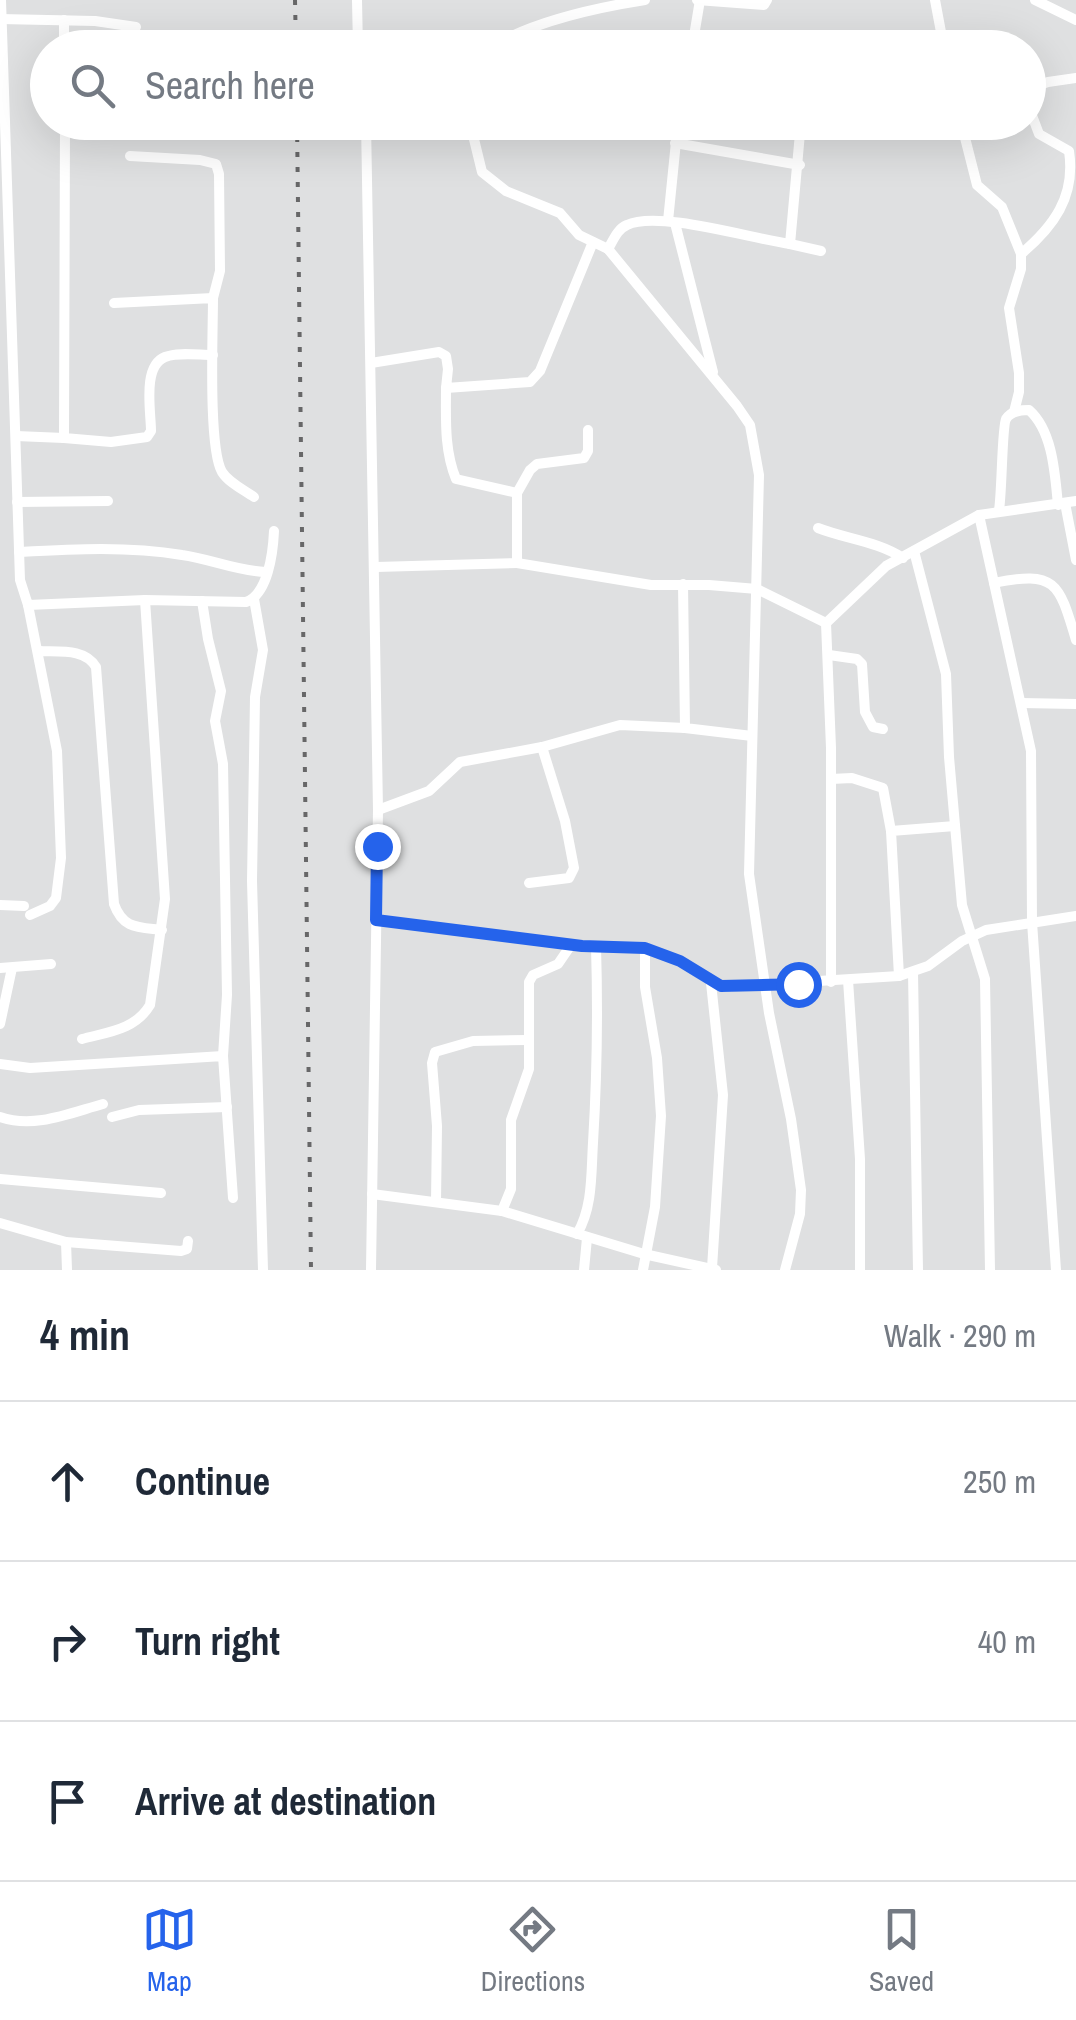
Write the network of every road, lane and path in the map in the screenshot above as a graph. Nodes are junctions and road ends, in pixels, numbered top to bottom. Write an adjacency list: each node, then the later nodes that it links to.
1 (1, 0): 8 (street)
2 (358, 0): 13 (street)
3 (645, 0): 14 (street)
4 (699, 0): 5 (street); 15 (street)
5 (766, 0)
6 (935, 0): 16 (street)
7 (1035, 0): 10 (street)
8 (0, 18): 9 (street); 43 (street)
9 (64, 20): 11 (street); 12 (street)
10 (1076, 20)
11 (136, 26)
12 (64, 30)
13 (358, 30)
14 (528, 30)
15 (695, 30)
16 (941, 30)
17 (1076, 78): 18 (street)
18 (1046, 83)
19 (1046, 138): 34 (street)
20 (65, 140): 44 (street)
21 (366, 140): 38 (street)
22 (472, 140): 30 (street)
23 (676, 140): 26 (street)
24 (801, 140): 28 (street)
25 (965, 140): 34 (street)
26 (676, 143): 28 (street); 29 (street)
27 (130, 156): 35 (street)
28 (800, 165): 31 (street)
29 (671, 222): 31 (street); 32 (street); 39 (street)
30 (592, 242): 32 (street); 40 (street)
31 (790, 244): 33 (street)
32 (608, 249): 39 (street)
33 (822, 250)
34 (1020, 254): 41 (street)
35 (213, 298): 36 (street); 37 (street)
36 (114, 303)
37 (213, 355): 44 (street); 46 (street)
38 (371, 363): 40 (street); 59 (street)
39 (714, 377): 63 (street)
40 (446, 388): 45 (street)
41 (1014, 412): 49 (street); 50 (street)
42 (588, 430): 45 (street)
43 (16, 436): 44 (street); 48 (street)
44 (64, 438)
45 (517, 492): 58 (street)
46 (254, 496)
47 (108, 501): 48 (street)
48 (17, 502): 55 (street)
49 (1066, 503): 50 (street); 57 (street)
50 (999, 510): 51 (street)
51 (979, 515): 54 (street); 61 (street)
52 (818, 528): 56 (street)
53 (274, 531): 60 (street)
54 (914, 551): 56 (street); 80 (street)
55 (19, 552): 60 (street); 67 (street)
56 (902, 558): 68 (street)
57 (1076, 560)
58 (517, 562): 59 (street); 62 (street)
59 (376, 568): 79 (street)
60 (266, 572): 64 (street)
61 (994, 583): 69 (street); 72 (street)
62 (683, 584): 63 (street); 74 (street)
63 (757, 589): 68 (street); 76 (street)
64 (254, 599): 66 (street); 122 (street)
65 (145, 600): 66 (street); 67 (street); 87 (street)
66 (202, 600): 103 (street)
67 (28, 605): 70 (street)
68 (826, 622): 71 (street)
69 (1076, 640)
70 (40, 651): 83 (street); 87 (street)
71 (829, 655): 75 (street); 78 (street)
72 (1021, 703): 73 (street); 86 (street)
73 (1076, 704)
74 (685, 728): 76 (street); 77 (street)
75 (883, 729)
76 (752, 736): 99 (street)
77 (542, 747): 79 (street); 82 (street)
78 (831, 779): 81 (street); 97 (street)
79 (378, 810): 85 (street)
80 (955, 826): 81 (street); 88 (street)
81 (890, 831): 95 (street)
82 (529, 882)
83 (0, 905)
84 (1076, 916): 86 (street)
85 (376, 920): 89 (street); 111 (street)
86 (1032, 922): 88 (street); 130 (street)
87 (162, 930): 101 (street)
88 (971, 936): 94 (street); 129 (street)
89 (572, 945): 90 (street); 102 (street)
90 (596, 946): 91 (street); 116 (street)
91 (645, 948): 98 (street); 119 (street)
92 (51, 964): 93 (street)
93 (6, 968): 100 (street)
94 (913, 972): 95 (street); 128 (street)
95 (899, 976): 96 (street)
96 (848, 980): 97 (street); 127 (street)
97 (831, 982): 99 (street)
98 (712, 983): 99 (street); 120 (street)
99 (765, 986): 126 (street)
100 (0, 1024)
101 (82, 1039)
102 (527, 1040): 113 (street); 114 (street)
103 (223, 1056): 104 (street); 106 (street)
104 (0, 1064)
105 (103, 1104): 107 (street)
106 (227, 1106): 108 (street); 112 (street)
107 (0, 1117)
108 (112, 1117)
109 (0, 1179): 110 (street)
110 (161, 1194)
111 (372, 1194): 113 (street); 123 (street)
112 (233, 1198)
113 (436, 1202): 114 (street)
114 (502, 1211): 116 (street)
115 (0, 1223): 117 (street)
116 (582, 1236): 119 (street); 124 (street)
117 (66, 1242): 118 (street); 121 (street)
118 (188, 1242)
119 (644, 1254): 120 (street); 125 (street)
120 (714, 1269)
121 (67, 1270)
122 (263, 1270)
123 (371, 1270)
124 (584, 1270)
125 (643, 1270)
126 (786, 1270)
127 (860, 1270)
128 (918, 1270)
129 (990, 1270)
130 (1056, 1270)

